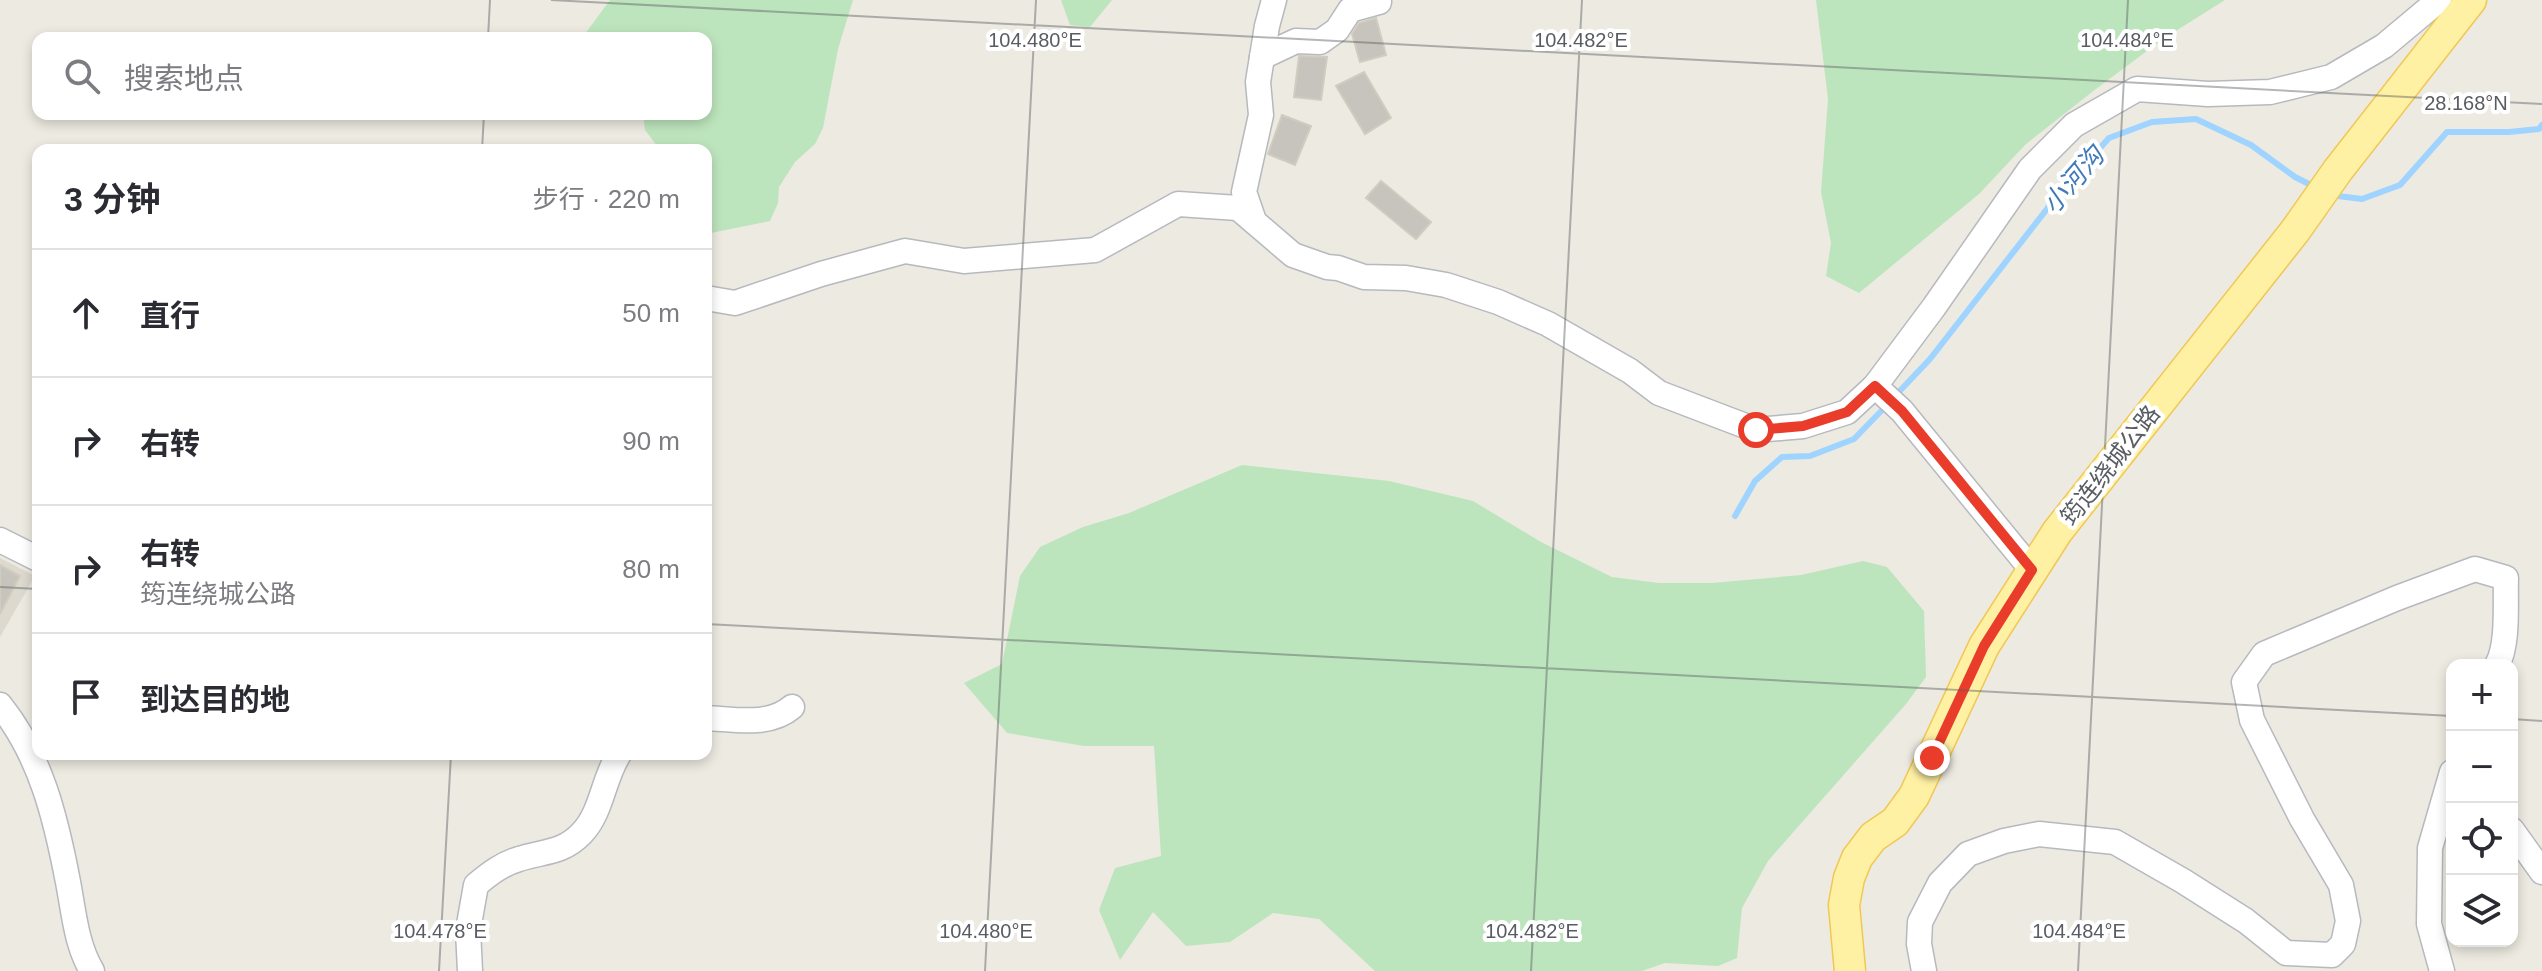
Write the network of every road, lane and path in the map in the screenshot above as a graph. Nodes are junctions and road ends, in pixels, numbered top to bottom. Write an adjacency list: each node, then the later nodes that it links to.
1 (1274, 0): 5 (street)
2 (2439, 0): 8 (street)
3 (2471, 0): 11 (main road, 筠连绕城公路)
4 (1379, 2): 5 (street)
5 (1262, 57): 6 (street)
6 (1254, 221): 7 (street); 8 (street)
7 (712, 299)
8 (1878, 389): 11 (street)
9 (0, 540): 10 (street)
10 (32, 556)
11 (2032, 570): 24 (main road, 筠连绕城公路)
12 (2498, 659): 25 (street)
13 (0, 705): 16 (street)
14 (792, 707): 15 (street)
15 (712, 718)
16 (32, 757)
17 (34, 760): 22 (street)
18 (616, 760): 23 (street)
19 (2446, 793): 26 (street)
20 (2518, 838): 21 (street)
21 (2542, 872)
22 (92, 971)
23 (470, 971)
24 (1850, 971)
25 (1924, 971)
26 (2442, 971)

